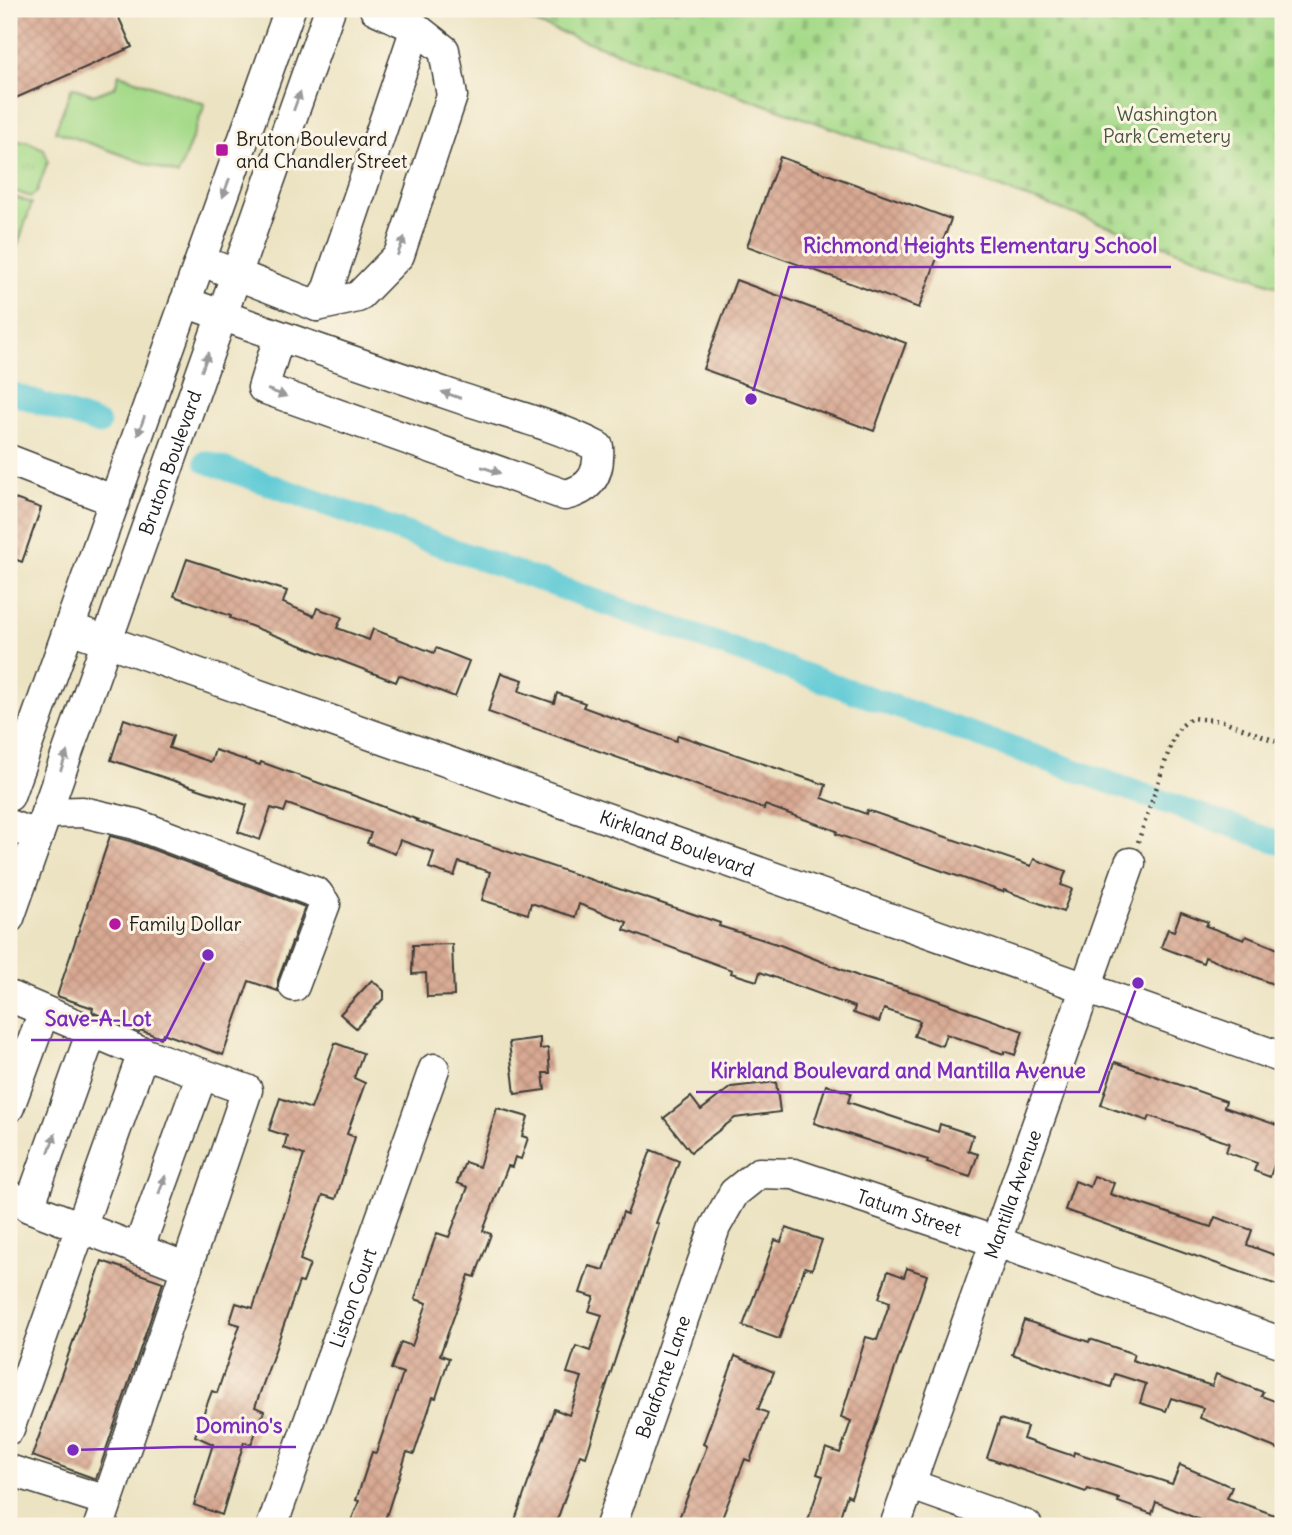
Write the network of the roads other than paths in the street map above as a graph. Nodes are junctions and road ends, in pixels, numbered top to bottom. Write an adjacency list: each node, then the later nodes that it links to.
1 (290, 9): 5 (street, Bruton Boulevard, one-way to 5)
2 (330, 9): 6 (street, Bruton Boulevard, one-way to 2)
3 (375, 9): 4 (street)
4 (416, 28): 8 (street); 8 (street, one-way to 4)
5 (200, 261): 6 (street); 7 (street, Bruton Boulevard)
6 (236, 274): 8 (street); 9 (street, Bruton Boulevard)
7 (185, 302): 9 (street); 12 (street, Bruton Boulevard, one-way to 12)
8 (317, 306)
9 (221, 315): 10 (street); 14 (street, Bruton Boulevard, one-way to 9)
10 (279, 337): 10 (street, one-way to 10)
11 (9, 460): 12 (street)
12 (115, 501): 13 (street, Bruton Boulevard)
13 (70, 628): 14 (street, Kirkland Boulevard); 15 (street, Bruton Boulevard)
14 (105, 641): 17 (street, Bruton Boulevard, one-way to 14); 21 (street, Kirkland Boulevard)
15 (9, 796)
16 (9, 825): 17 (street)
17 (42, 825): 19 (street, Bruton Boulevard); 20 (street)
18 (1135, 850): 21 (street, Mantilla Avenue)
19 (9, 918)
20 (294, 986)
21 (1087, 989): 26 (street, Kirkland Boulevard); 33 (street, Mantilla Avenue)
22 (9, 996): 23 (street)
23 (44, 1010): 24 (street); 29 (street)
24 (92, 1031): 25 (street); 30 (street, one-way to 24)
25 (143, 1053): 28 (street); 32 (street)
26 (1283, 1058)
27 (434, 1069): 41 (street, Liston Court)
28 (202, 1074): 34 (street, one-way to 28); 35 (street)
29 (9, 1107)
30 (19, 1201): 32 (street)
31 (715, 1227): 33 (street, Tatum Street); 42 (street, Belafonte Lane)
32 (80, 1228): 34 (street); 37 (street)
33 (997, 1242): 36 (street, Tatum Street); 39 (street, Mantilla Avenue)
34 (138, 1250): 35 (street)
35 (187, 1268): 40 (street)
36 (1283, 1343)
37 (9, 1429)
38 (9, 1470): 40 (street)
39 (909, 1484): 43 (street, Mantilla Avenue); 44 (street)
40 (103, 1514)
41 (272, 1526)
42 (611, 1526)
43 (895, 1526)
44 (1027, 1526)

